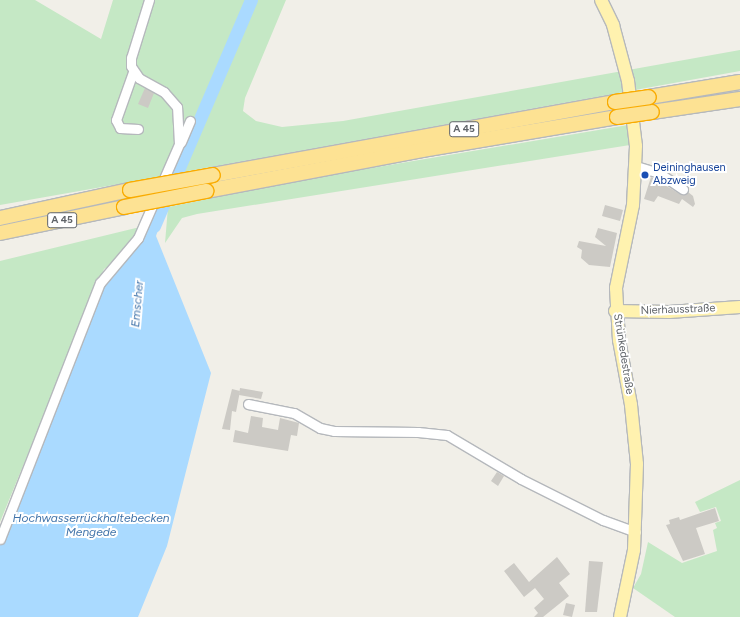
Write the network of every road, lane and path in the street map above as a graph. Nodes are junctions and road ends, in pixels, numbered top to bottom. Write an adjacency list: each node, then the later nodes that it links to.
1 (149, 0): 3 (lane)
2 (601, 0): 9 (main road, Strünkedestraße)
3 (133, 72): 7 (lane); 8 (lane)
4 (735, 83): 11 (highway, A 45, bridge)
5 (736, 100): 12 (highway, A 45, bridge)
6 (190, 121): 8 (lane)
7 (138, 129)
8 (180, 144): 17 (lane)
9 (636, 166): 10 (lane); 14 (main road, Strünkedestraße)
10 (683, 189)
11 (0, 218)
12 (0, 233)
13 (740, 307): 14 (main road, Nierhausstraße)
14 (616, 311): 16 (main road, Strünkedestraße)
15 (248, 404): 16 (lane)
16 (636, 532): 18 (main road, Strünkedestraße)
17 (0, 539)
18 (620, 617)

